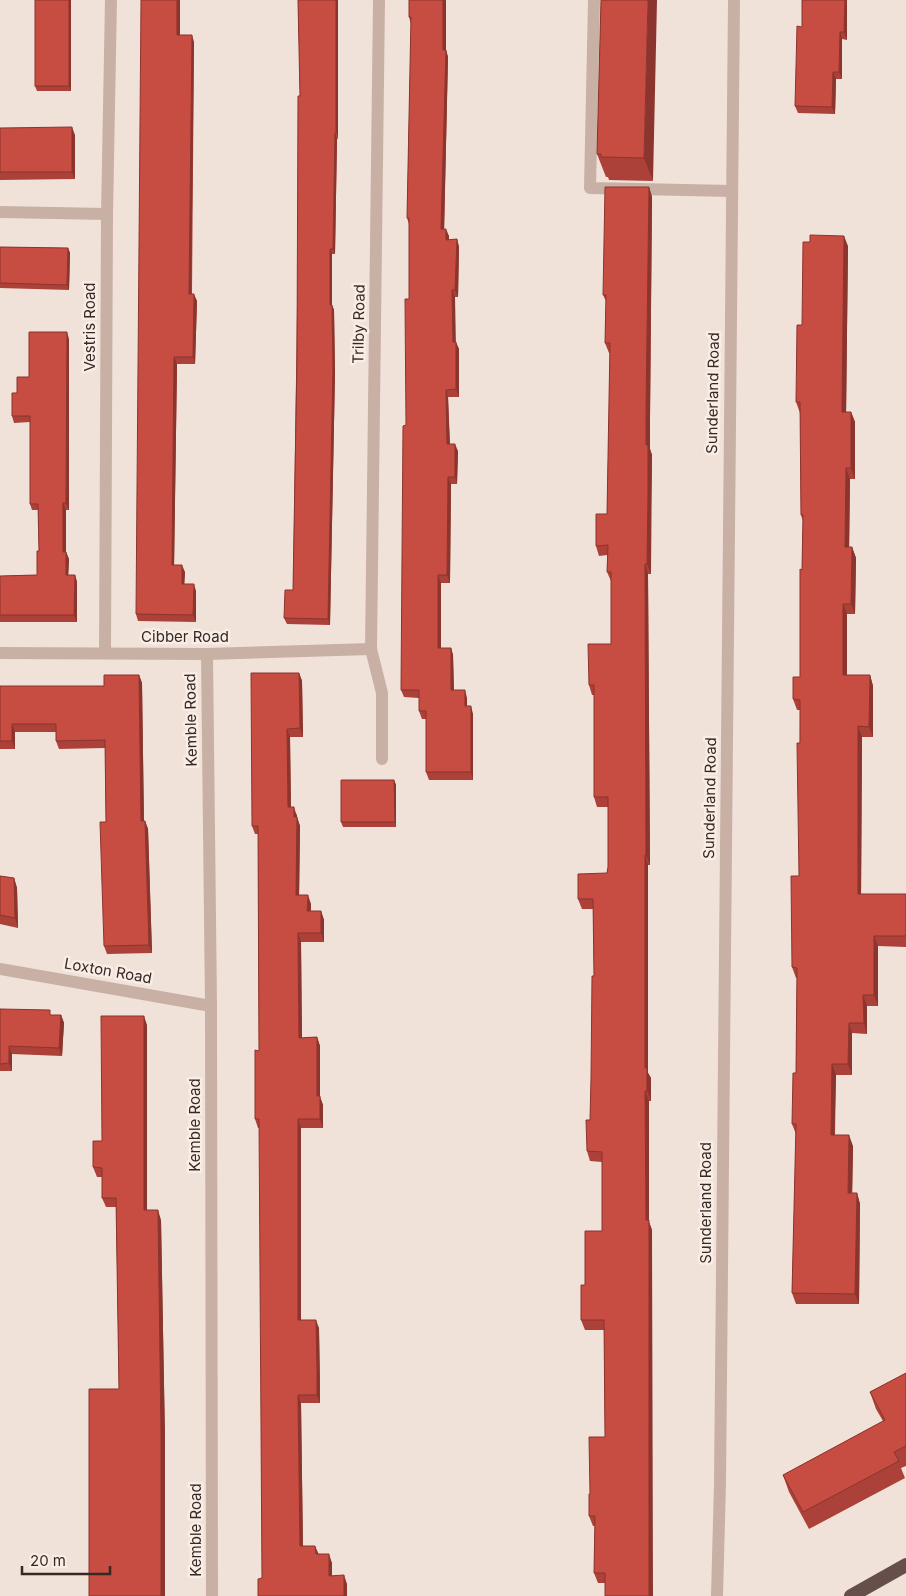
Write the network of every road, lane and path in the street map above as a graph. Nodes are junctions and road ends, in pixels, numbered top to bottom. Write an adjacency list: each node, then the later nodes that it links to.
1 (111, 0): 7 (street, Vestris Road)
2 (379, 0): 8 (street, Trilby Road)
3 (594, 0): 5 (street)
4 (734, 0): 5 (street, Sunderland Road)
5 (732, 192): 17 (street, Sunderland Road)
6 (0, 212): 7 (street)
7 (107, 214): 10 (street, Vestris Road)
8 (371, 649): 11 (street, Cibber Road); 12 (street, Trilby Road)
9 (0, 653): 10 (street, Cibber Road)
10 (105, 653): 11 (street, Cibber Road)
11 (206, 654): 14 (street, Kemble Road)
12 (382, 759)
13 (0, 969): 14 (street, Loxton Road)
14 (211, 1006): 16 (street, Kemble Road)
15 (906, 1565): 18 (highway)
16 (212, 1596)
17 (717, 1596)
18 (851, 1596)

